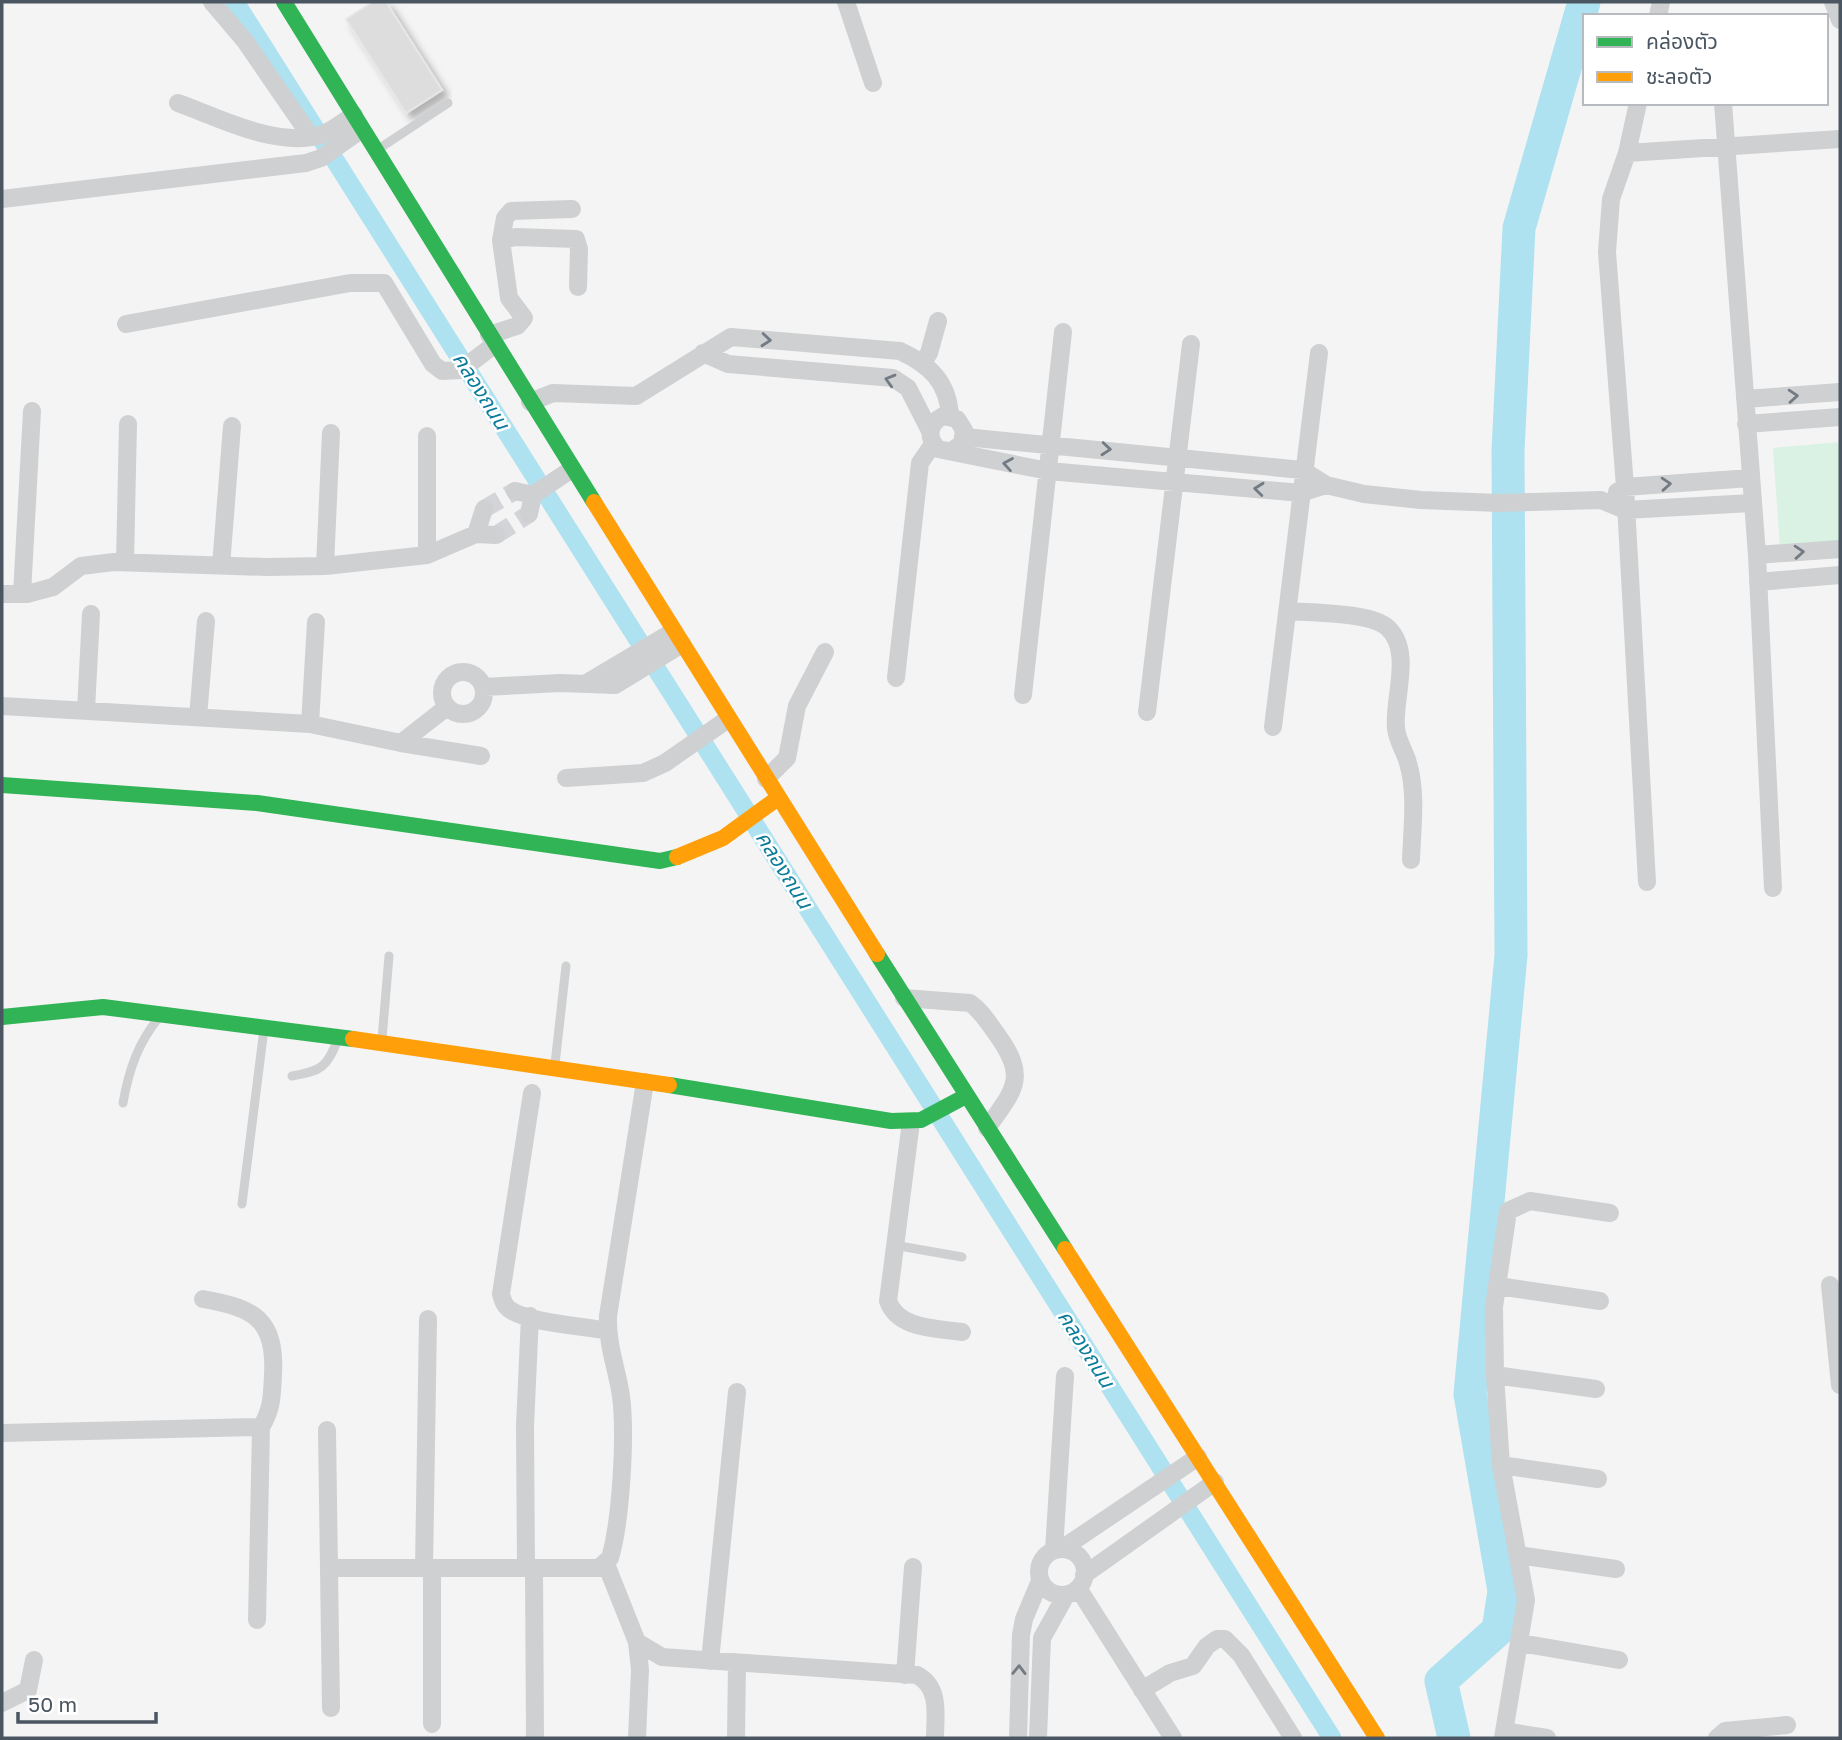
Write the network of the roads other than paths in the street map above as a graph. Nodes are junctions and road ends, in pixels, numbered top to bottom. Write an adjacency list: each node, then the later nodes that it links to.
1 (212, 2): 12 (street)
2 (284, 2): 11 (street)
3 (846, 2): 6 (street)
4 (1833, 2): 5 (street)
5 (1840, 20)
6 (873, 83)
7 (178, 103): 12 (street)
8 (447, 103): 15 (lane)
9 (1638, 105): 16 (street)
10 (1723, 105): 14 (street)
11 (353, 125): 12 (street); 15 (street); 17 (street)
12 (315, 135)
13 (1840, 139): 14 (street)
14 (1726, 146): 16 (street); 30 (street)
15 (376, 151): 24 (street)
16 (1627, 153): 51 (street)
17 (2, 199)
18 (572, 209): 19 (street)
19 (502, 240): 20 (street); 24 (street)
20 (578, 287)
21 (938, 321): 28 (street)
22 (126, 324): 24 (street)
23 (1063, 332): 42 (street)
24 (489, 344): 31 (street)
25 (1191, 344): 44 (street)
26 (703, 353): 28 (street, one-way to 28); 31 (street); 40 (street, one-way to 26)
27 (1319, 353): 45 (street)
28 (923, 362): 33 (street)
29 (1840, 393): 30 (street, one-way to 29)
30 (1745, 398): 36 (street)
31 (530, 402): 47 (street)
32 (32, 411): 71 (street)
33 (950, 416): 40 (street); 41 (street)
34 (1840, 417): 36 (street)
35 (128, 424): 65 (street)
36 (1746, 424): 48 (street)
37 (232, 426): 66 (street)
38 (331, 433): 67 (street)
39 (427, 436): 63 (street)
40 (931, 437): 43 (street); 78 (street)
41 (965, 437): 42 (street); 43 (street)
42 (1052, 444): 44 (street, one-way to 44); 46 (street)
43 (951, 451): 46 (street, one-way to 43)
44 (1177, 455): 45 (street); 49 (street)
45 (1302, 470): 50 (street); 54 (street)
46 (1048, 471): 49 (street); 80 (street)
47 (567, 472): 53 (street); 76 (street)
48 (1750, 478): 51 (street, one-way to 48); 56 (street)
49 (1175, 480): 54 (street, one-way to 49); 84 (street)
50 (1326, 485): 54 (street); 55 (street)
51 (1625, 487): 55 (street); 58 (street)
52 (515, 491): 53 (street)
53 (535, 493): 59 (street)
54 (1301, 493): 72 (street)
55 (1601, 500): 58 (street)
56 (1752, 503): 58 (street); 64 (street)
57 (484, 509): 60 (street)
58 (1625, 510): 96 (street)
59 (529, 514)
60 (476, 534): 61 (street); 63 (street)
61 (496, 535)
62 (1840, 549): 64 (street, one-way to 62)
63 (426, 555): 67 (street)
64 (1757, 555): 69 (street)
65 (125, 562): 66 (street); 71 (street)
66 (221, 566): 67 (street)
67 (325, 566)
68 (1840, 575): 69 (street)
69 (1758, 582): 97 (street)
70 (2, 594): 71 (street)
71 (22, 594)
72 (1288, 611): 88 (street); 95 (street)
73 (91, 614): 83 (street)
74 (206, 621): 85 (street)
75 (317, 622): 87 (street)
76 (671, 642): 79 (street); 86 (street)
77 (825, 652): 92 (street)
78 (896, 678)
79 (484, 687): 82 (street); 82 (street)
80 (1023, 695)
81 (2, 706): 83 (street)
82 (447, 707): 89 (street)
83 (86, 710): 85 (street)
84 (1147, 712)
85 (198, 717): 87 (street)
86 (724, 722): 91 (street); 92 (street)
87 (310, 724): 89 (street)
88 (1273, 727)
89 (401, 743): 90 (street)
90 (481, 755)
91 (566, 778)
92 (766, 779): 94 (street)
93 (2, 785): 94 (street)
94 (772, 803): 100 (street)
95 (1411, 860)
96 (1647, 882)
97 (1773, 888)
98 (389, 956): 105 (lane)
99 (566, 966): 106 (lane)
100 (904, 998): 110 (street); 113 (street)
101 (162, 1013): 102 (street); 103 (street); 111 (lane)
102 (2, 1017)
103 (265, 1025): 104 (street); 114 (lane)
104 (340, 1034): 105 (street); 107 (lane)
105 (382, 1041): 106 (street)
106 (555, 1066): 108 (street)
107 (292, 1076)
108 (645, 1082): 112 (street); 124 (street)
109 (532, 1093): 122 (street)
110 (960, 1099): 112 (street); 113 (street)
111 (123, 1103)
112 (916, 1121): 116 (street)
113 (987, 1128): 134 (street)
114 (242, 1204)
115 (1611, 1213): 119 (street)
116 (894, 1245): 117 (lane); 125 (street)
117 (962, 1256)
118 (1830, 1285): 128 (street)
119 (1498, 1286): 121 (street); 126 (street)
120 (203, 1298): 131 (street)
121 (1600, 1301)
122 (530, 1316): 124 (street); 146 (street)
123 (428, 1319): 145 (street)
124 (608, 1331): 142 (street)
125 (962, 1332)
126 (1495, 1375): 129 (street); 135 (street)
127 (1065, 1376): 140 (street)
128 (1840, 1385)
129 (1596, 1389)
130 (737, 1392): 155 (street)
131 (261, 1427): 133 (street); 150 (street)
132 (327, 1430): 144 (street)
133 (2, 1433)
134 (1190, 1461): 137 (street); 138 (street)
135 (1501, 1465): 136 (street); 141 (street)
136 (1598, 1479)
137 (1209, 1487): 139 (street); 172 (street)
138 (1121, 1508): 139 (street); 140 (street)
139 (1139, 1535): 149 (street)
140 (1059, 1549): 148 (street); 149 (street)
141 (1518, 1555): 147 (street); 152 (street)
142 (606, 1564): 146 (street); 151 (street)
143 (913, 1567): 157 (street)
144 (329, 1568): 145 (street); 160 (street)
145 (428, 1568): 146 (street); 161 (street)
146 (530, 1568): 164 (street)
147 (1616, 1569)
148 (1040, 1581): 149 (street); 168 (street, one-way to 148)
149 (1076, 1586): 158 (street); 169 (street)
150 (257, 1620)
151 (637, 1642): 155 (street); 165 (street)
152 (1521, 1643): 154 (street); 163 (street)
153 (34, 1660): 159 (street)
154 (1619, 1660)
155 (710, 1661): 156 (street)
156 (737, 1663): 157 (street); 166 (street)
157 (905, 1675): 167 (street)
158 (1142, 1690): 170 (street); 171 (street)
159 (2, 1703)
160 (331, 1708)
161 (432, 1724)
162 (1787, 1725): 174 (street)
163 (1503, 1735): 173 (street)
164 (535, 1738)
165 (637, 1738)
166 (736, 1738)
167 (936, 1738)
168 (1018, 1738)
169 (1038, 1738)
170 (1173, 1738)
171 (1293, 1738)
172 (1377, 1738)
173 (1547, 1738)
174 (1717, 1738)

